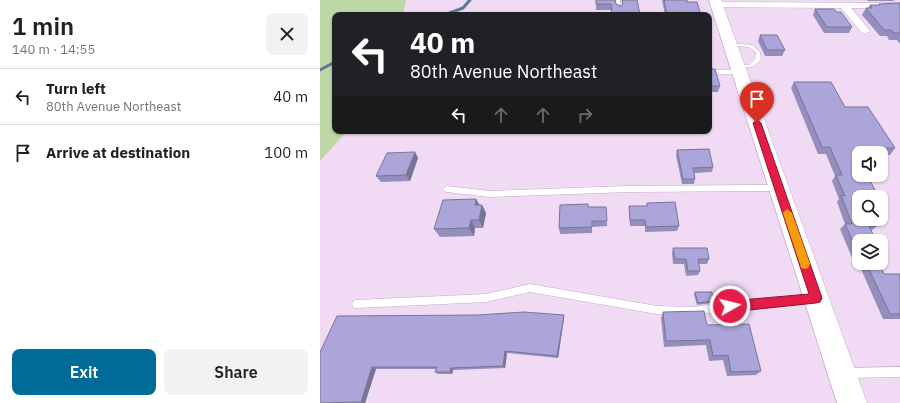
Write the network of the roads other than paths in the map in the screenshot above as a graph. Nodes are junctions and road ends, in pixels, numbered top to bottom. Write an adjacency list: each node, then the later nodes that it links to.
1 (618, 0): 6 (lane)
2 (716, 3): 4 (street); 8 (main road)
3 (861, 3): 4 (street); 5 (street)
4 (844, 6): 7 (street)
5 (900, 6)
6 (619, 10)
7 (865, 31)
8 (739, 69): 9 (lane); 10 (main road)
9 (712, 72)
10 (779, 188): 11 (lane); 12 (main road)
11 (446, 189)
12 (816, 298): 13 (lane); 15 (main road)
13 (356, 304)
14 (900, 372): 15 (lane)
15 (842, 374): 16 (main road)
16 (852, 403)

